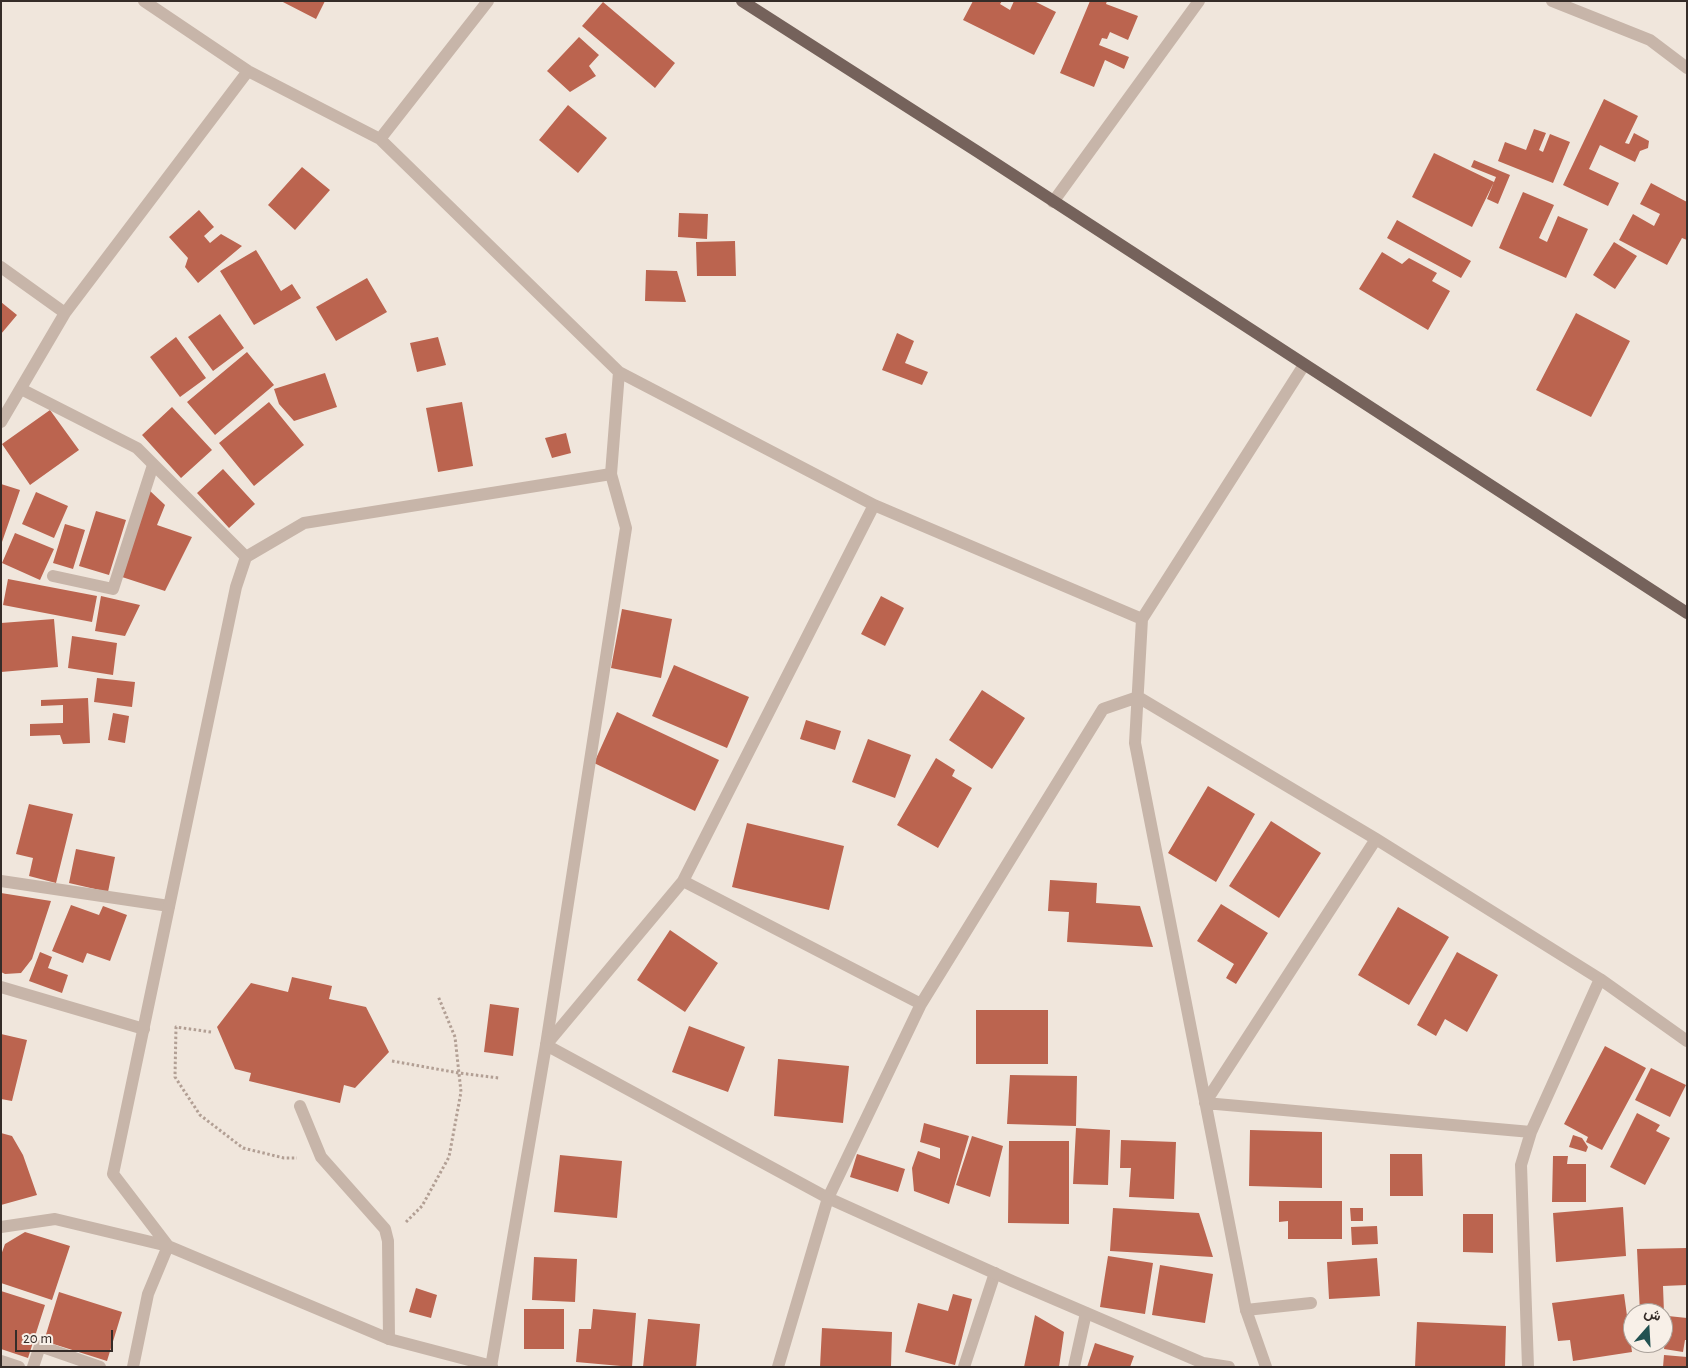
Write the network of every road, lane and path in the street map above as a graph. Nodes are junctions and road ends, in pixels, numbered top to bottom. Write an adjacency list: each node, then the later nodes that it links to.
1 (144, 1): 7 (street)
2 (488, 1): 8 (street)
3 (742, 1): 9 (main road)
4 (1200, 1): 9 (street)
5 (1552, 1): 6 (street)
6 (1687, 68)
7 (248, 71): 8 (street); 11 (street)
8 (380, 139): 13 (street)
9 (1053, 202): 12 (main road)
10 (1, 267): 11 (street)
11 (65, 313): 14 (street)
12 (1304, 364): 21 (main road); 22 (street)
13 (618, 372): 17 (street); 18 (street)
14 (21, 389): 15 (street); 16 (street)
15 (1, 422)
16 (153, 466): 19 (street); 20 (street)
17 (611, 474): 19 (street); 35 (street)
18 (874, 505): 22 (street); 26 (street)
19 (246, 557): 27 (street)
20 (53, 576)
21 (1687, 614)
22 (1142, 619): 23 (street)
23 (1138, 697): 24 (street); 31 (street); 39 (street)
24 (1376, 839): 28 (street); 39 (street)
25 (1, 881): 27 (street)
26 (683, 881): 31 (street); 35 (street)
27 (169, 906): 32 (street)
28 (1600, 979): 34 (street); 41 (street)
29 (1, 987): 32 (street)
30 (438, 996): 37 (path)
31 (921, 1004): 43 (street)
32 (144, 1029): 46 (street)
33 (212, 1032): 42 (path)
34 (1687, 1041)
35 (546, 1045): 43 (street); 53 (street)
36 (392, 1061): 37 (path)
37 (459, 1073): 38 (path); 45 (path)
38 (499, 1078)
39 (1205, 1103): 41 (street); 49 (street)
40 (300, 1106): 42 (street)
41 (1531, 1132): 63 (street)
42 (321, 1157): 45 (street)
43 (828, 1198): 47 (street); 58 (street)
44 (1, 1227): 46 (street)
45 (388, 1241): 51 (street)
46 (168, 1246): 51 (street); 57 (street)
47 (995, 1273): 50 (street); 59 (street)
48 (1311, 1303): 49 (street)
49 (1246, 1310): 62 (street)
50 (1086, 1313): 60 (street); 61 (street)
51 (388, 1339): 53 (street)
52 (1, 1361): 54 (street)
53 (492, 1366)
54 (19, 1367)
55 (33, 1367): 56 (street)
56 (100, 1367)
57 (133, 1367)
58 (778, 1367)
59 (964, 1367)
60 (1074, 1367)
61 (1229, 1367)
62 (1266, 1367)
63 (1528, 1367)

